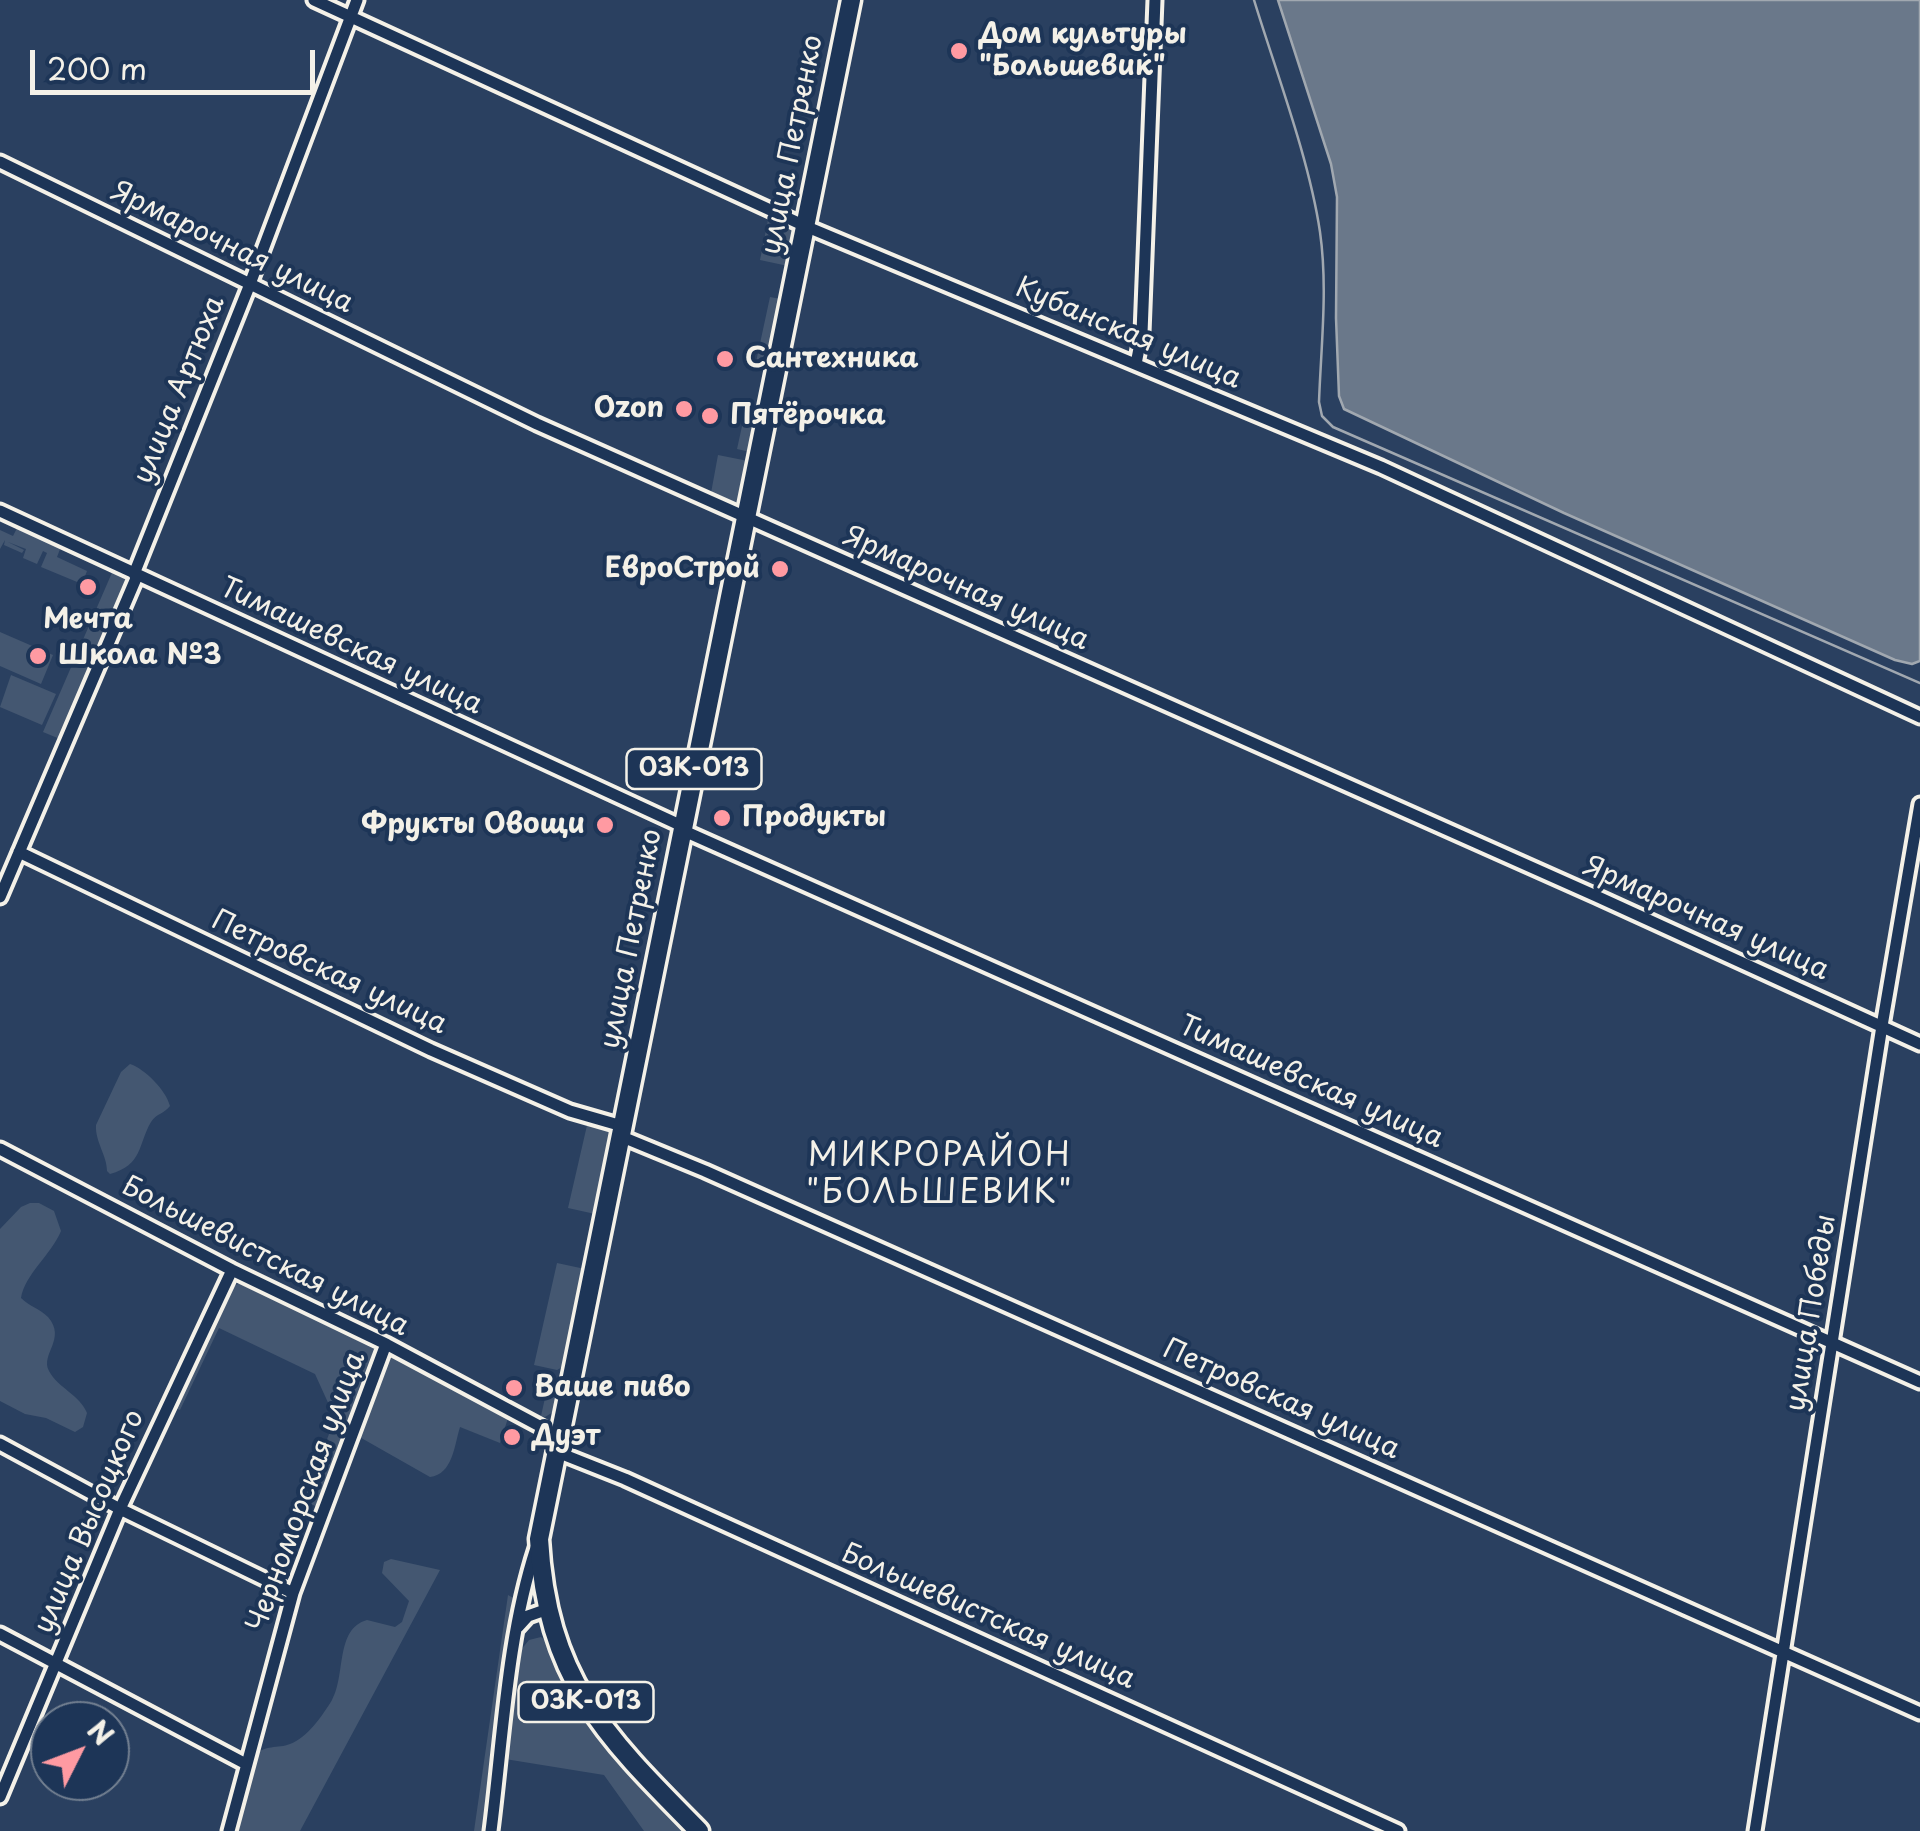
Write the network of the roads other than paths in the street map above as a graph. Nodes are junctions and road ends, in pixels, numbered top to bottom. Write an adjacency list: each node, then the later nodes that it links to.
1 (314, 0): 5 (street, Кубанская улица)
2 (357, 0): 5 (street, улица Артюха)
3 (851, 0): 7 (main road, улица Петренко / 03К-013)
4 (1155, 0): 9 (street)
5 (351, 16): 7 (street, Кубанская улица); 8 (street, улица Артюха)
6 (0, 162): 8 (street, Ярмарочная улица)
7 (805, 226): 9 (street, Кубанская улица); 11 (main road, улица Петренко / 03К-013)
8 (250, 284): 11 (street, Ярмарочная улица); 12 (street, улица Артюха)
9 (1136, 364): 13 (street, Кубанская улица)
10 (0, 512): 12 (street, Тимашевская улица)
11 (746, 519): 15 (main road, улица Петренко / 03К-013); 19 (street, Ярмарочная улица)
12 (135, 575): 15 (street, Тимашевская улица); 16 (street, улица Артюха)
13 (1920, 717)
14 (1920, 804): 19 (street, улица Победы)
15 (682, 828): 21 (main road, улица Петренко / 03К-013); 25 (street, Тимашевская улица)
16 (19, 852): 17 (street, улица Артюха); 21 (street, Петровская улица)
17 (6, 868): 18 (street, улица Артюха)
18 (0, 897)
19 (1882, 1026): 20 (street, Ярмарочная улица); 25 (street, улица Победы)
20 (1920, 1044)
21 (621, 1131): 28 (main road, улица Петренко / 03К-013); 35 (street, Петровская улица)
22 (0, 1150): 23 (street, Большевистская улица)
23 (232, 1270): 24 (street, Большевистская улица); 29 (street, улица Высоцкого)
24 (386, 1344): 28 (street, Большевистская улица); 31 (street, Черноморская улица)
25 (1832, 1344): 26 (street, Тимашевская улица); 35 (street, улица Победы)
26 (1920, 1382)
27 (0, 1444): 29 (street)
28 (558, 1444): 30 (main road, улица Петренко / 03К-013); 43 (street, Большевистская улица)
29 (120, 1509): 31 (street); 36 (street, улица Высоцкого)
30 (540, 1539): 32 (main road, 03К-013); 33 (street, улица Петренко)
31 (293, 1594): 38 (street, Черноморская улица)
32 (548, 1609): 33 (street); 42 (main road, 03К-013)
33 (518, 1627): 41 (street, улица Петренко)
34 (0, 1634): 36 (street)
35 (1785, 1652): 37 (street, Петровская улица); 44 (street, улица Победы)
36 (57, 1662): 38 (street); 39 (street, улица Высоцкого)
37 (1920, 1713)
38 (246, 1764): 40 (street, Черноморская улица)
39 (0, 1797)
40 (228, 1831)
41 (491, 1831)
42 (699, 1831)
43 (1398, 1831)
44 (1756, 1831)

